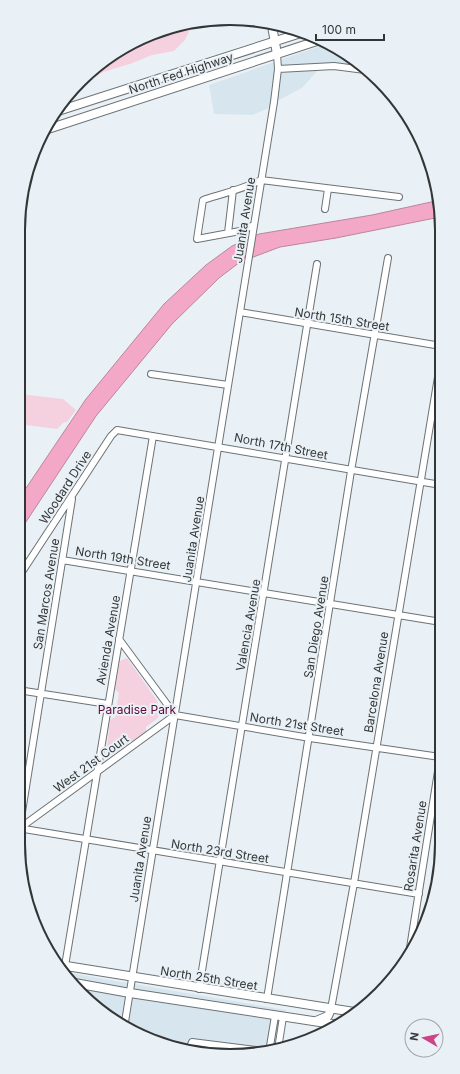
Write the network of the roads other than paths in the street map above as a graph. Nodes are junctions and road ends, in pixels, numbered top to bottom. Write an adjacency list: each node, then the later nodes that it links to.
1 (273, 30): 3 (main road)
2 (294, 35): 3 (main road, North Fed Highway)
3 (275, 41): 5 (main road); 8 (main road, North Fed Highway)
4 (312, 43): 5 (main road, North Fed Highway)
5 (277, 54): 6 (street, Juanita Avenue); 9 (main road, North Fed Highway)
6 (278, 69): 7 (street); 10 (street, Juanita Avenue)
7 (357, 69)
8 (64, 110)
9 (52, 128)
10 (261, 180): 11 (street); 12 (street); 15 (street, Juanita Avenue)
11 (328, 189): 13 (street); 14 (street)
12 (233, 190): 16 (street); 16 (street)
13 (399, 197)
14 (325, 209)
15 (254, 225): 16 (street); 19 (street, Juanita Avenue)
16 (228, 233)
17 (388, 258): 21 (street, San Diego Avenue)
18 (317, 264): 20 (street, Valencia Avenue)
19 (240, 312): 20 (street, North 15th Street); 24 (street, Juanita Avenue)
20 (309, 324): 21 (street, North 15th Street); 29 (street, Valencia Avenue)
21 (375, 335): 22 (street, North 15th Street); 30 (street, San Diego Avenue)
22 (435, 345)
23 (151, 374): 24 (street)
24 (228, 385): 28 (street, Juanita Avenue)
25 (435, 392): 31 (street, Barcelona Avenue)
26 (118, 430): 27 (street, North 17th Street); 33 (street, Woodard Drive)
27 (154, 436): 28 (street, North 17th Street); 36 (street, Avienda Avenue)
28 (218, 446): 29 (street, North 17th Street); 37 (street, Juanita Avenue)
29 (286, 459): 30 (street, North 17th Street); 38 (street, Valencia Avenue)
30 (351, 470): 31 (street, North 17th Street); 39 (street, San Diego Avenue)
31 (419, 481): 32 (street, North 17th Street); 40 (street, Barcelona Avenue)
32 (435, 484)
33 (72, 496): 34 (street, San Marcos Avenue); 35 (street, Woodard Drive)
34 (62, 560): 36 (street, North 19th Street); 44 (street, San Marcos Avenue)
35 (25, 567)
36 (130, 570): 37 (street, North 19th Street); 42 (street, Avienda Avenue)
37 (197, 582): 38 (street, North 19th Street); 46 (street, Juanita Avenue)
38 (265, 592): 39 (street, North 19th Street); 47 (street, Valencia Avenue)
39 (331, 605): 40 (street, North 19th Street); 48 (street, San Diego Avenue)
40 (398, 614): 41 (street, North 19th Street); 49 (street, Barcelona Avenue)
41 (435, 621)
42 (119, 639): 45 (street, Avienda Avenue); 46 (street)
43 (25, 691): 44 (street)
44 (42, 693): 45 (street); 53 (street, San Marcos Avenue)
45 (108, 704): 51 (street, Avienda Avenue)
46 (175, 715): 47 (street, North 21st Street); 51 (street, West 21st Court); 57 (street, Juanita Avenue)
47 (242, 726): 48 (street, North 21st Street); 58 (street, Valencia Avenue)
48 (310, 738): 49 (street, North 21st Street); 59 (street, San Diego Avenue)
49 (376, 747): 50 (street, North 21st Street); 60 (street, Barcelona Avenue)
50 (435, 755)
51 (97, 772): 54 (street, West 21st Court); 56 (street, Avienda Avenue)
52 (435, 789): 61 (street, Rosarita Avenue)
53 (25, 793)
54 (25, 824)
55 (25, 829): 56 (street, North 23rd Street)
56 (86, 840): 57 (street, North 23rd Street); 63 (street, Avienda Avenue)
57 (153, 851): 58 (street, North 23rd Street); 65 (street, Juanita Avenue)
58 (220, 862): 59 (street, North 23rd Street); 67 (street, Valencia Avenue)
59 (289, 873): 60 (street, North 23rd Street); 69 (street, San Diego Avenue)
60 (354, 883): 61 (street, North 23rd Street); 70 (street, Barcelona Avenue)
61 (419, 894): 62 (street, Rosarita Avenue)
62 (411, 940)
63 (63, 962)
64 (65, 967): 65 (main road, North 25th Street)
65 (132, 978): 67 (main road, North 25th Street); 68 (street, Juanita Avenue)
66 (81, 984): 68 (main road)
67 (199, 989): 69 (main road, North 25th Street)
68 (130, 993): 72 (main road); 73 (street, Juanita Avenue)
69 (268, 999): 70 (main road, North 25th Street)
70 (331, 1009): 71 (main road, North 25th Street); 74 (main road)
71 (348, 1011)
72 (279, 1016): 74 (main road); 76 (street); 78 (street)
73 (125, 1021)
74 (313, 1021): 75 (main road)
75 (329, 1024)
76 (278, 1043)
77 (191, 1045): 79 (street)
78 (272, 1045)
79 (245, 1049)

